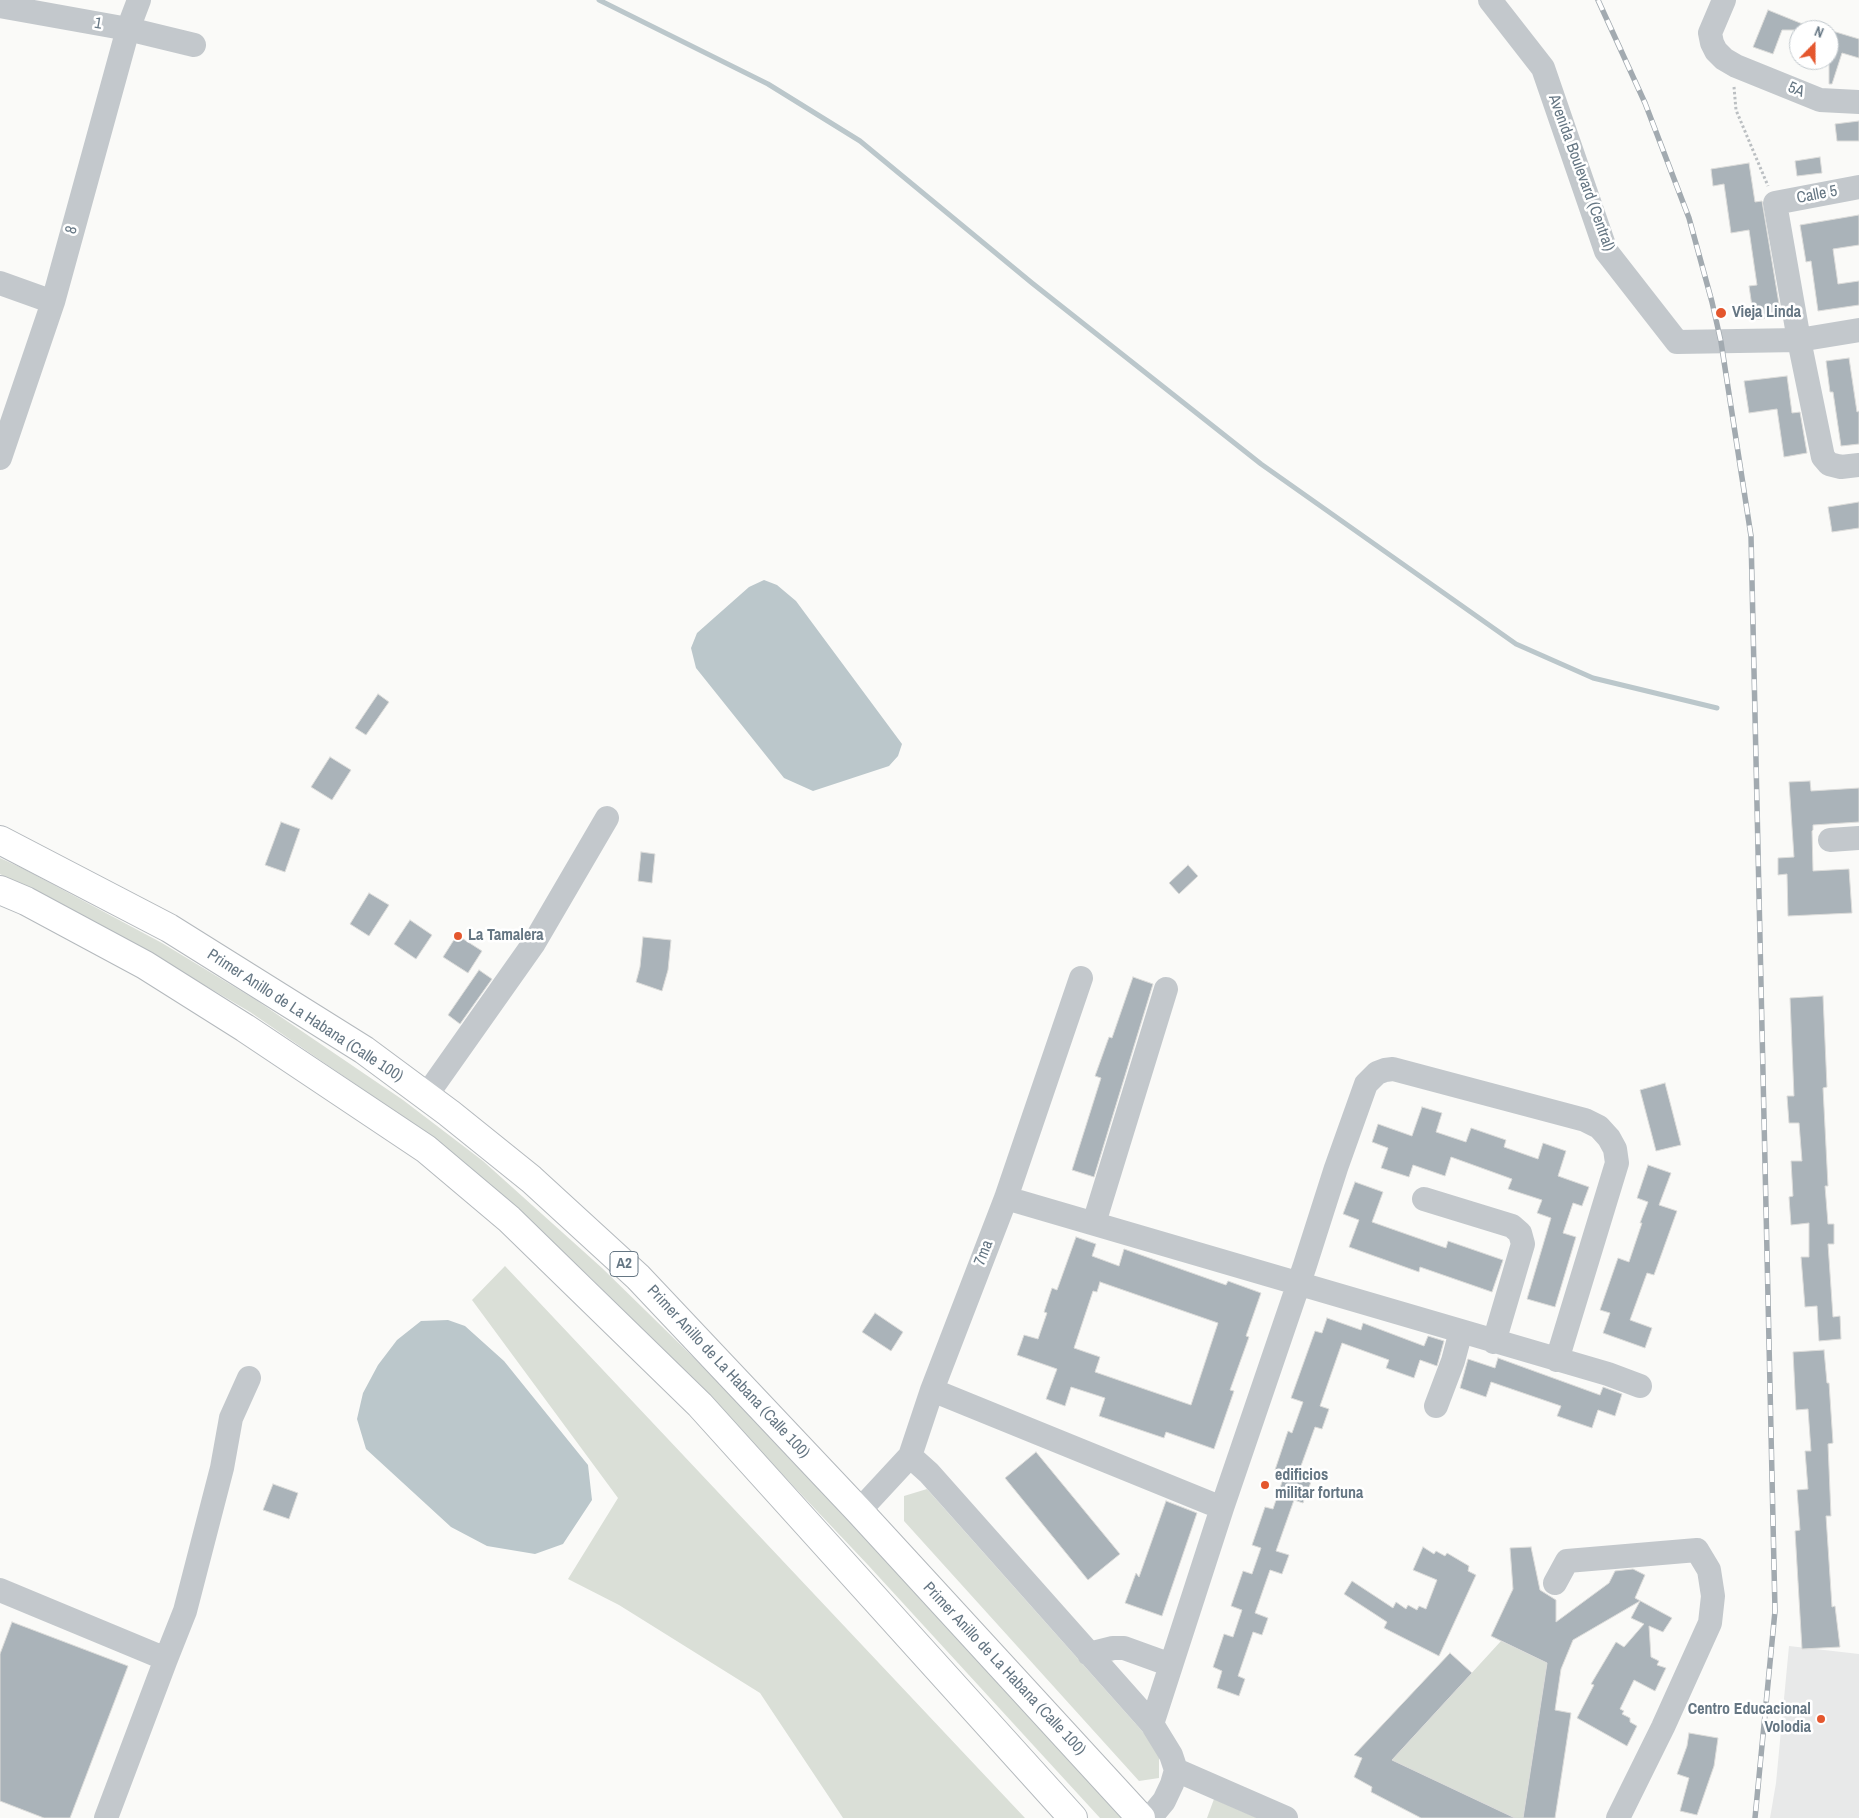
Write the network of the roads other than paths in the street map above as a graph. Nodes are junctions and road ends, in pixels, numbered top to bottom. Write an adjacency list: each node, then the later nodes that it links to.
1 (139, 0): 5 (street, 8)
2 (1490, 0): 12 (street, Avenida Boulevard (Central))
3 (1724, 0): 7 (street, 5A)
4 (0, 6): 5 (street, 1)
5 (128, 29): 6 (street, 1); 10 (street, 8)
6 (194, 45)
7 (1859, 102)
8 (1859, 187): 12 (street, Calle 5)
9 (0, 283): 10 (street)
10 (52, 302): 13 (street, 8)
11 (1859, 330): 12 (street)
12 (1800, 340): 14 (street)
13 (0, 458)
14 (1859, 465)
15 (607, 818): 22 (street)
16 (1859, 838): 18 (street)
17 (0, 840): 22 (highway, Primer Anillo de La Habana (Calle 100) / A2)
18 (1830, 840)
19 (0, 890): 45 (highway)
20 (1081, 978): 23 (street, 7ma)
21 (1166, 989): 25 (street)
22 (426, 1096): 36 (highway, Primer Anillo de La Habana (Calle 100) / A2)
23 (1006, 1198): 25 (street); 32 (street, 7ma)
24 (1424, 1199): 28 (street)
25 (1094, 1223): 26 (street)
26 (1298, 1283): 27 (street); 29 (street); 35 (street)
27 (1461, 1331): 28 (street); 33 (street)
28 (1494, 1342): 29 (street)
29 (1557, 1360): 31 (street)
30 (249, 1378): 40 (street)
31 (1640, 1386)
32 (932, 1390): 34 (street, 7ma); 35 (street)
33 (1436, 1406)
34 (910, 1456): 36 (street, 7ma); 39 (street)
35 (1222, 1508): 41 (street)
36 (859, 1511): 46 (highway, Primer Anillo de La Habana (Calle 100) / A2)
37 (1555, 1583): 49 (street)
38 (0, 1590): 40 (street)
39 (1089, 1654): 41 (street); 42 (street)
40 (166, 1659): 44 (street)
41 (1171, 1665): 42 (street)
42 (1152, 1724): 43 (street)
43 (1176, 1770): 47 (street); 48 (street)
44 (106, 1818)
45 (1074, 1818)
46 (1141, 1818)
47 (1150, 1818)
48 (1286, 1818)
49 (1618, 1818)

